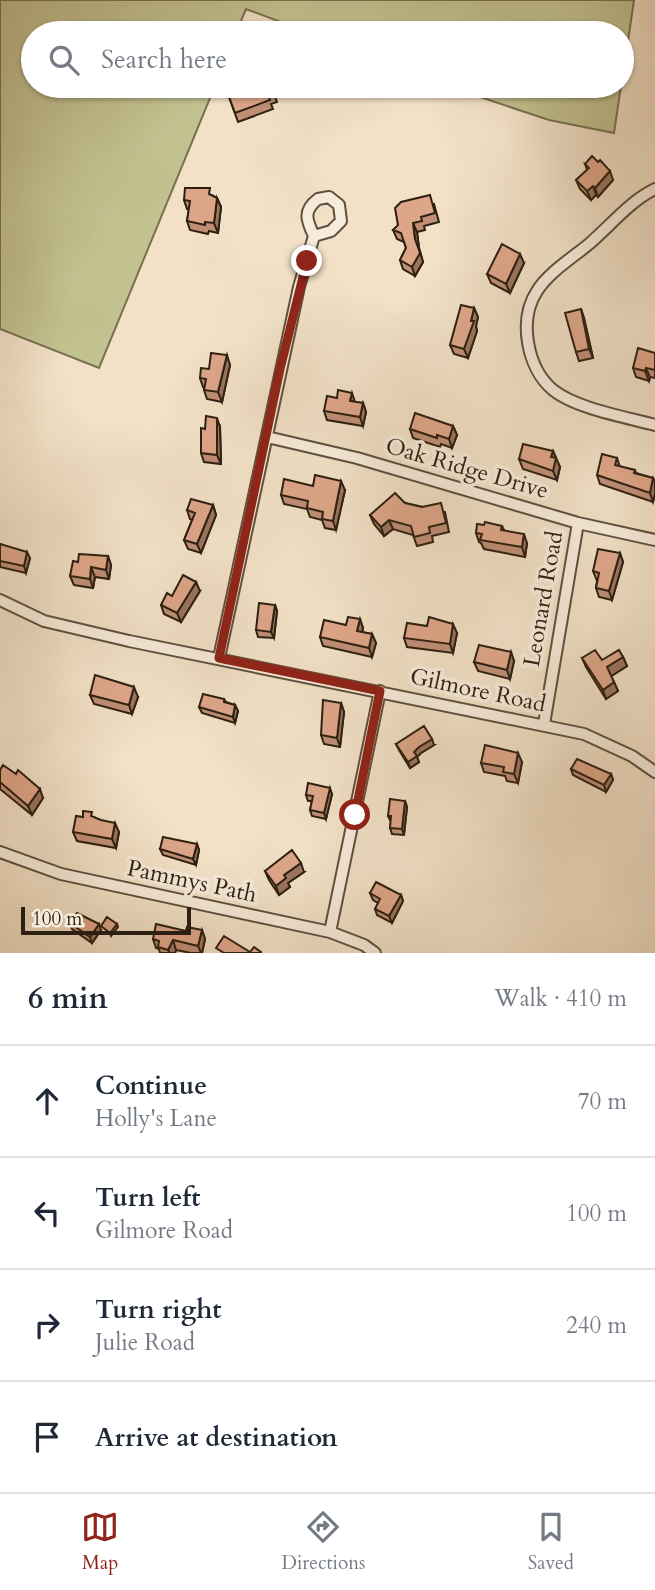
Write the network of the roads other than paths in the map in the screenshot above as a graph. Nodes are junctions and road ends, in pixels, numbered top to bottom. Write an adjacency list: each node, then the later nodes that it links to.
1 (655, 189): 3 (street)
2 (314, 236): 4 (street)
3 (655, 425)
4 (267, 436): 5 (street, Oak Ridge Drive); 8 (street)
5 (578, 523): 6 (street, Oak Ridge Drive); 10 (street, Leonard Road)
6 (655, 540)
7 (0, 600): 8 (street, Gilmore Road)
8 (219, 658): 9 (street, Gilmore Road)
9 (380, 691): 10 (street, Gilmore Road); 13 (street)
10 (544, 724): 11 (street, Gilmore Road)
11 (655, 772)
12 (0, 852): 13 (street, Pammys Path)
13 (330, 932): 14 (street, Pammys Path)
14 (374, 953)

